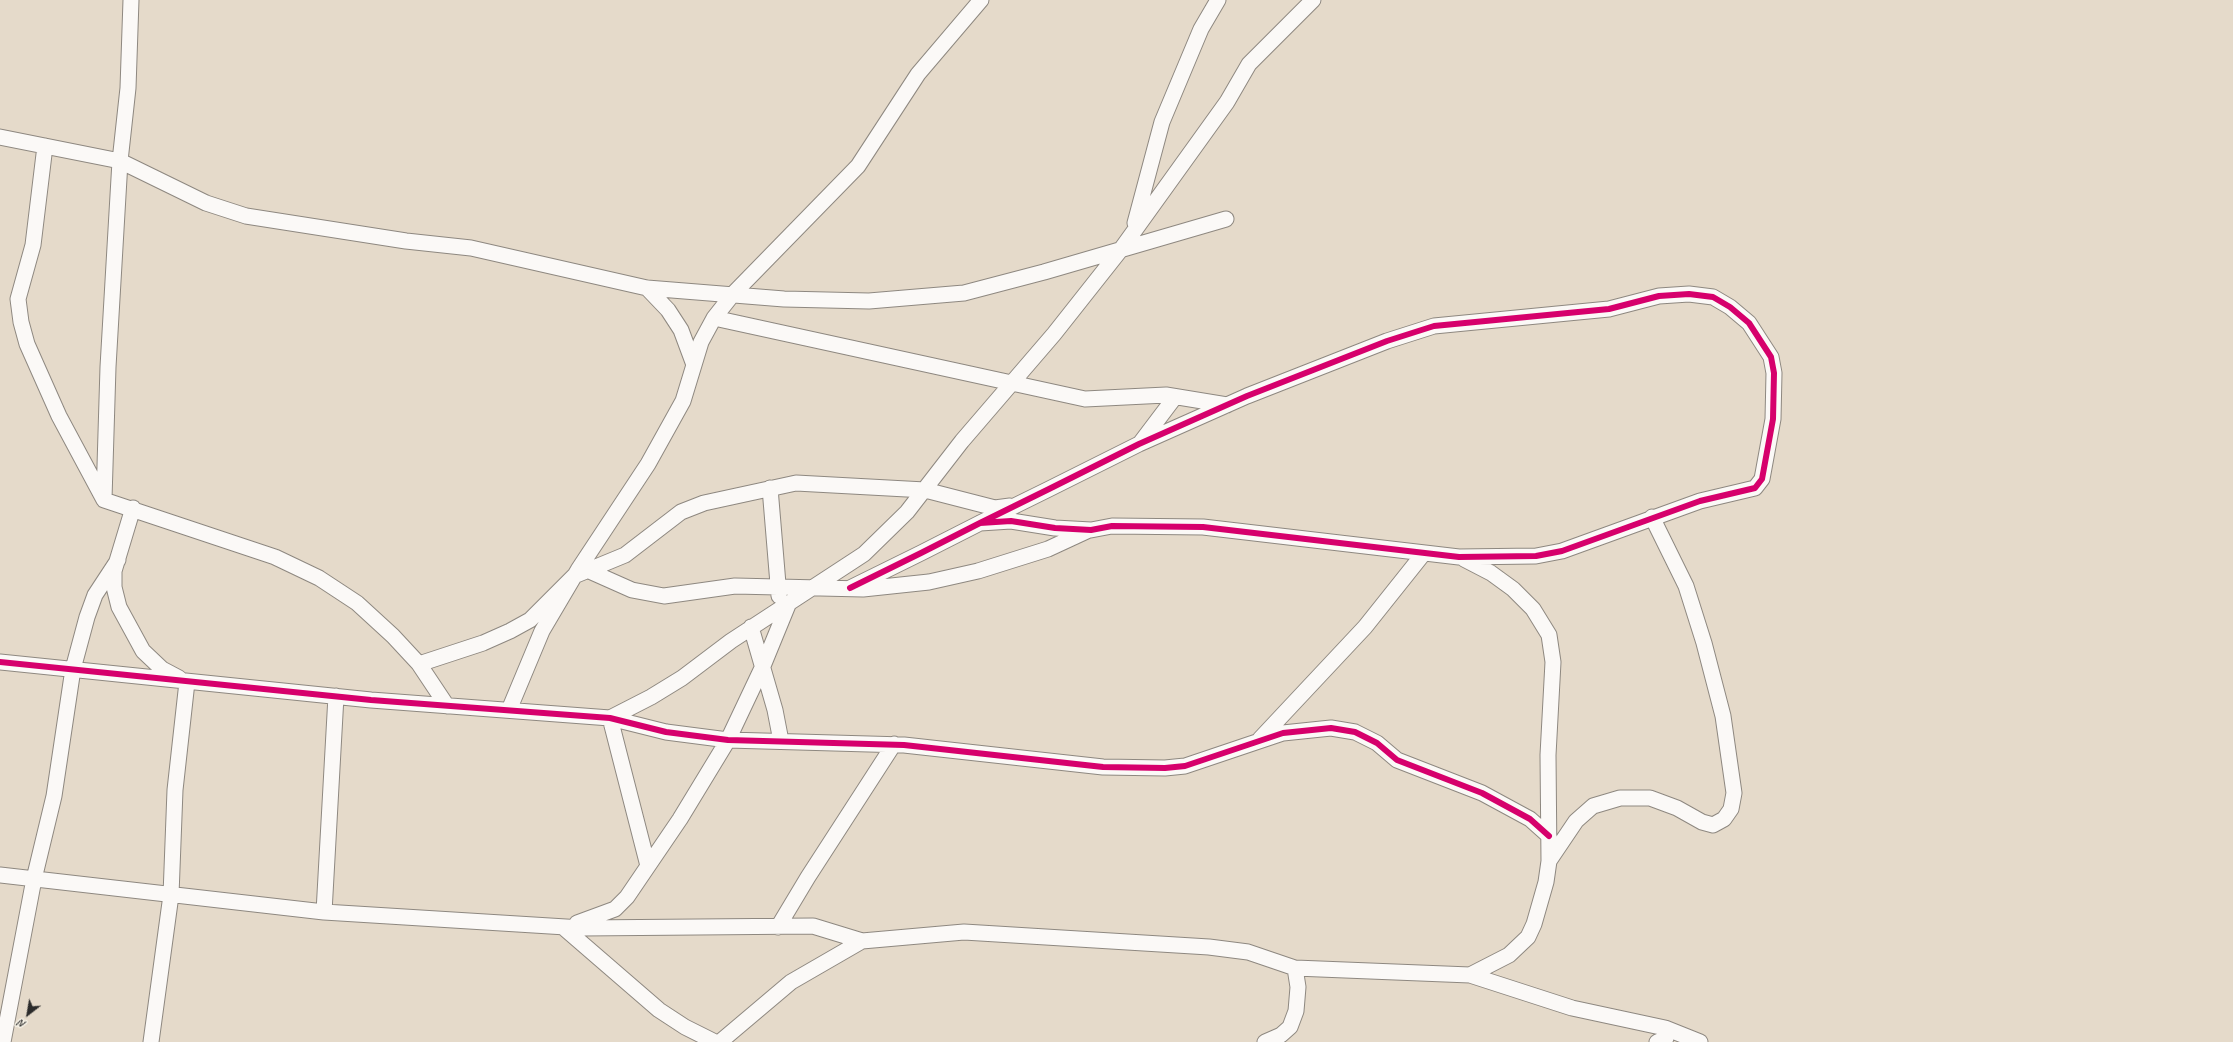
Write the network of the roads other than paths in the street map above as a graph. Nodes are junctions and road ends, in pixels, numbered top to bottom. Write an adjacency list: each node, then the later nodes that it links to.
1 (132, 0): 7 (street)
2 (981, 0): 12 (street)
3 (1218, 0): 9 (street)
4 (1313, 0): 9 (street)
5 (0, 137): 6 (street)
6 (45, 146): 7 (street); 21 (street)
7 (120, 161): 11 (street); 21 (street)
8 (1226, 219): 10 (street)
9 (1134, 230): 10 (street)
10 (1122, 248): 12 (street); 15 (street)
11 (647, 288): 12 (street); 14 (street)
12 (733, 294): 13 (street)
13 (714, 318): 14 (street); 15 (street)
14 (694, 365): 30 (street)
15 (1012, 383): 16 (street); 20 (street)
16 (1175, 396): 17 (street); 18 (street)
17 (1227, 405): 18 (street); 24 (street)
18 (1139, 444): 22 (street)
19 (770, 488): 20 (street); 30 (street); 31 (street)
20 (925, 490): 22 (street); 32 (street)
21 (104, 500): 23 (street)
22 (1018, 505): 25 (street)
23 (133, 508): 29 (street); 37 (street)
24 (1652, 517): 28 (street); 50 (street)
25 (980, 523): 26 (street); 33 (street)
26 (1091, 530): 27 (street); 33 (street)
27 (1424, 553): 28 (street); 47 (street)
28 (1459, 557): 49 (street)
29 (118, 560): 39 (street); 40 (street)
30 (580, 573): 31 (street); 37 (street); 43 (street)
31 (779, 587): 32 (street); 34 (street)
32 (814, 588): 33 (street); 34 (street)
33 (850, 588)
34 (784, 608): 35 (street); 38 (street)
35 (752, 627): 38 (street); 44 (street)
36 (0, 662): 39 (street)
37 (419, 664): 42 (street)
38 (763, 666): 45 (street); 46 (street)
39 (73, 669): 40 (street); 53 (street)
40 (187, 682): 41 (street); 54 (street)
41 (336, 696): 42 (street); 55 (street)
42 (447, 706): 43 (street)
43 (509, 710): 44 (street)
44 (610, 718): 45 (street); 51 (street)
45 (728, 740): 46 (street); 51 (street)
46 (781, 741): 48 (street)
47 (1256, 743): 48 (street); 49 (street)
48 (894, 744): 57 (street)
49 (1549, 836): 50 (street)
50 (1549, 860): 60 (street)
51 (648, 866): 56 (street)
52 (0, 875): 53 (street)
53 (34, 879): 54 (street); 62 (street)
54 (171, 895): 55 (street); 63 (street)
55 (324, 912): 56 (street)
56 (563, 927): 57 (street); 64 (street)
57 (778, 927): 58 (street)
58 (862, 941): 59 (street); 65 (street)
59 (1295, 968): 60 (street); 66 (street)
60 (1470, 975): 61 (street)
61 (1664, 1038): 67 (street)
62 (3, 1042)
63 (151, 1042)
64 (715, 1042)
65 (720, 1042)
66 (1265, 1042)
67 (1700, 1042)

